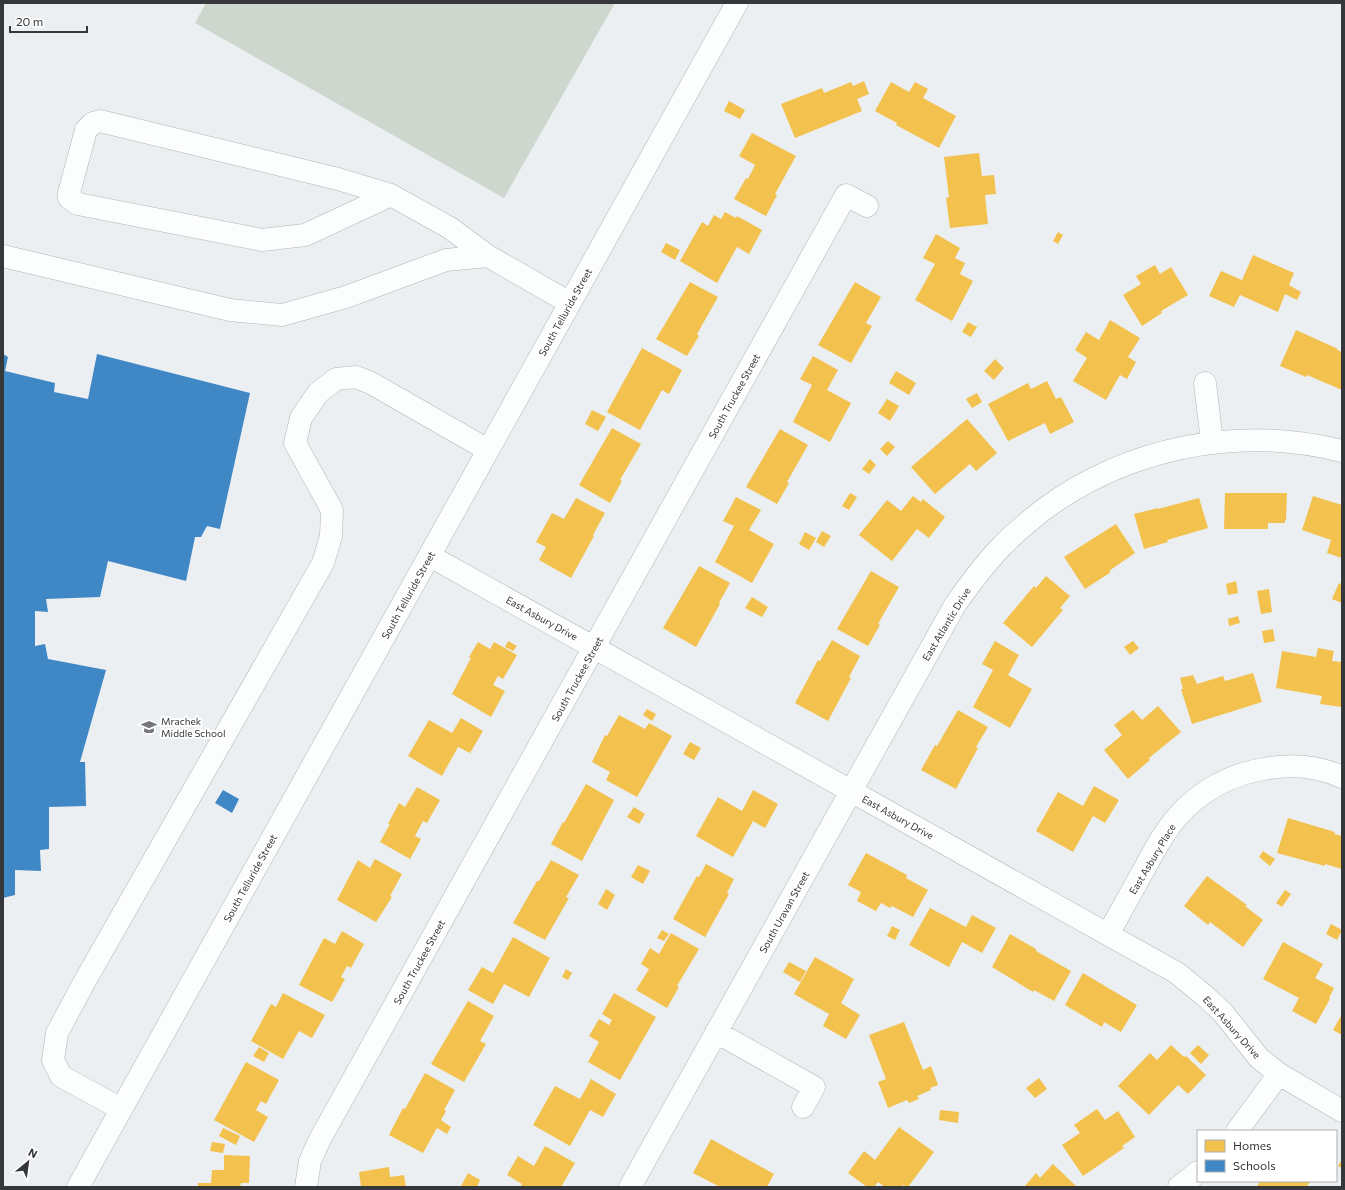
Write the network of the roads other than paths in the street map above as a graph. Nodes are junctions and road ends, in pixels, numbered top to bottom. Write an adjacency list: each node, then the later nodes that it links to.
1 (737, 3): 6 (street, South Telluride Street)
2 (391, 195): 2 (street); 5 (street)
3 (866, 206): 12 (street, South Truckee Street)
4 (3, 256): 5 (street)
5 (488, 256): 6 (street)
6 (570, 303): 9 (street, South Telluride Street)
7 (1205, 384): 8 (street)
8 (1212, 442): 10 (street, East Atlantic Drive); 14 (street, East Atlantic Drive)
9 (488, 450): 11 (street, South Telluride Street); 19 (street)
10 (1342, 451)
11 (430, 556): 12 (street, East Asbury Drive); 19 (street, South Telluride Street)
12 (594, 647): 14 (street, East Asbury Drive); 24 (street, South Truckee Street)
13 (1342, 777): 15 (street, East Asbury Place)
14 (851, 791): 15 (street, East Asbury Drive); 16 (street, South Uravan Street)
15 (1108, 934): 17 (street, East Asbury Drive)
16 (716, 1032): 18 (street); 25 (street, South Uravan Street)
17 (1279, 1074): 20 (street, East Asbury Drive); 21 (street)
18 (803, 1107)
19 (121, 1109): 23 (street, South Telluride Street)
20 (1342, 1111)
21 (1238, 1130)
22 (1197, 1173): 26 (street)
23 (78, 1187)
24 (306, 1187)
25 (630, 1187)
26 (1179, 1187)

